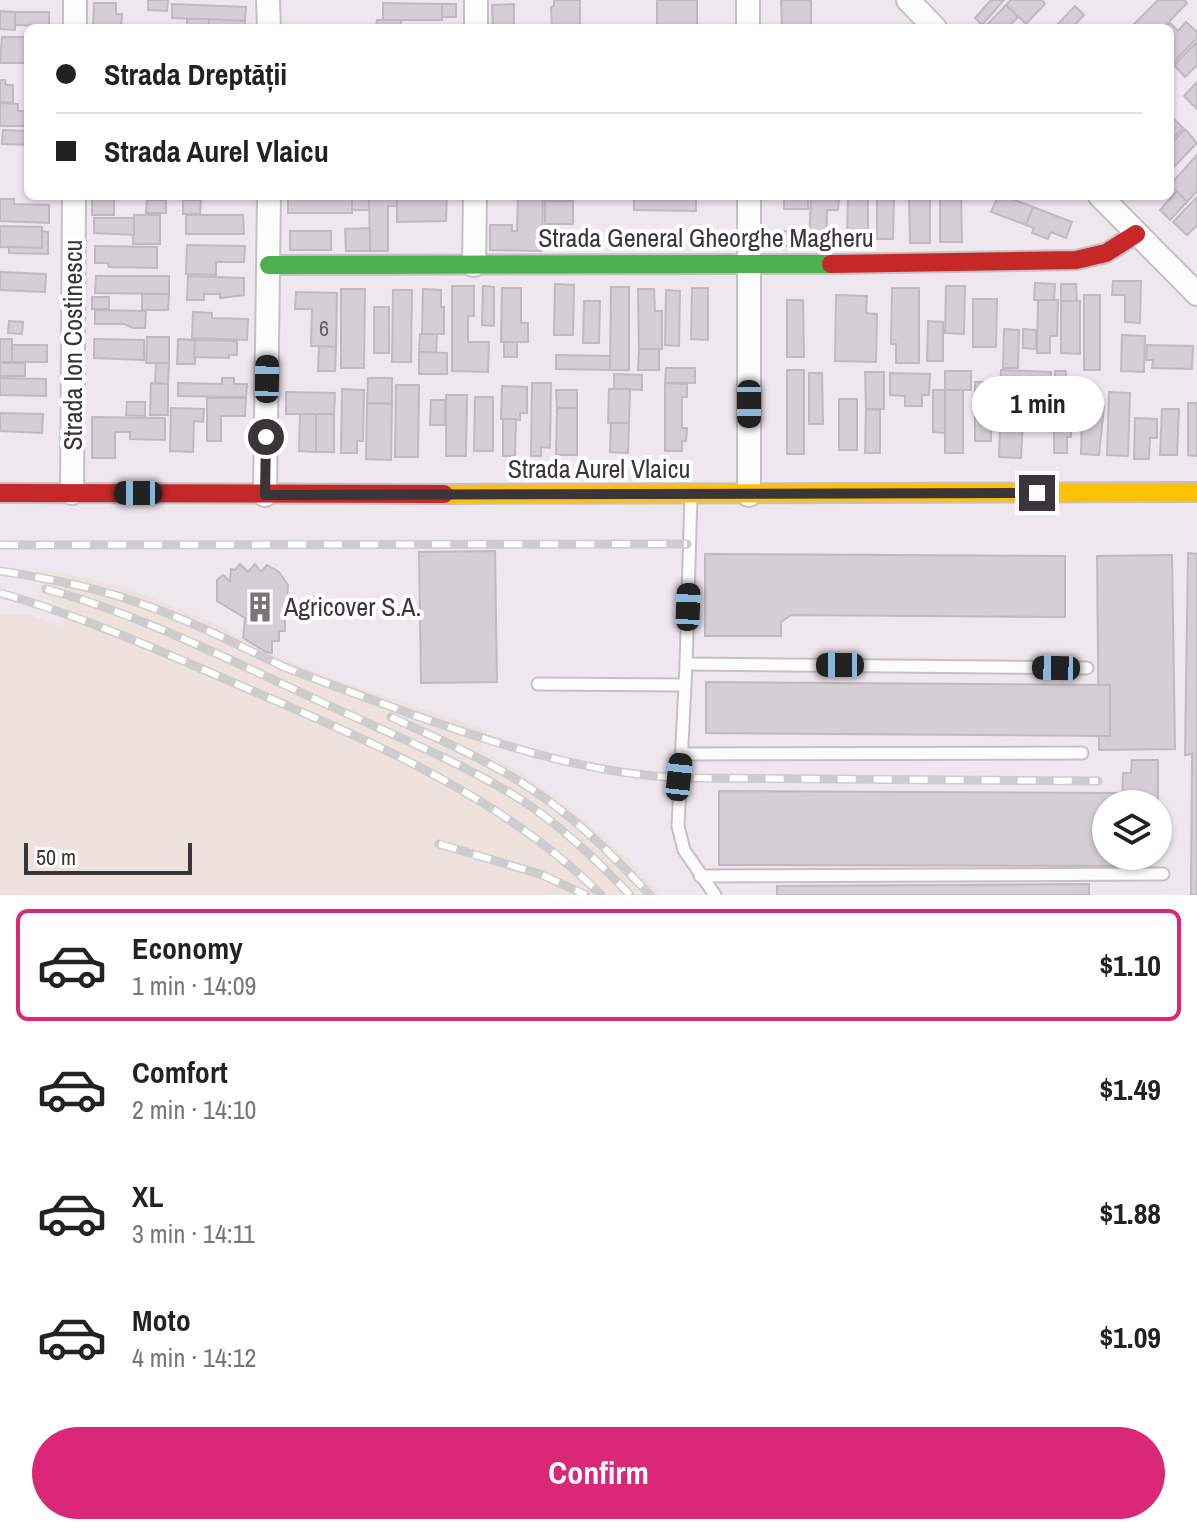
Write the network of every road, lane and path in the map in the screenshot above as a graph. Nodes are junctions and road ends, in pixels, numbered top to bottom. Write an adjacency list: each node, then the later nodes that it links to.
1 (75, 0): 6 (street)
2 (268, 0): 7 (street)
3 (476, 0): 8 (street)
4 (748, 0): 9 (street)
5 (908, 0): 10 (street)
6 (75, 24)
7 (269, 24)
8 (476, 24)
9 (748, 24)
10 (931, 24)
11 (74, 200): 23 (street, Strada Ion Costinescu)
12 (269, 200): 17 (street)
13 (475, 200): 18 (street)
14 (749, 200): 19 (street)
15 (1104, 200): 16 (street)
16 (1136, 234): 19 (street, Strada General Gheorghe Magheru); 20 (street)
17 (269, 265): 18 (street, Strada General Gheorghe Magheru); 24 (street)
18 (474, 265): 19 (street, Strada General Gheorghe Magheru)
19 (749, 265): 26 (street)
20 (1197, 294)
21 (1197, 492): 26 (street, Strada Aurel Vlaicu)
22 (0, 493): 23 (street, Strada Aurel Vlaicu)
23 (72, 493): 24 (street, Strada Aurel Vlaicu)
24 (265, 495): 25 (street, Strada Aurel Vlaicu)
25 (691, 495): 26 (street, Strada Aurel Vlaicu); 27 (lane)
26 (749, 495)
27 (686, 664): 28 (lane); 30 (lane)
28 (1087, 668)
29 (538, 684): 30 (lane)
30 (685, 685): 32 (lane)
31 (1082, 753): 32 (lane)
32 (682, 754): 34 (lane)
33 (1163, 874): 34 (lane)
34 (700, 876): 35 (lane)
35 (715, 895)

